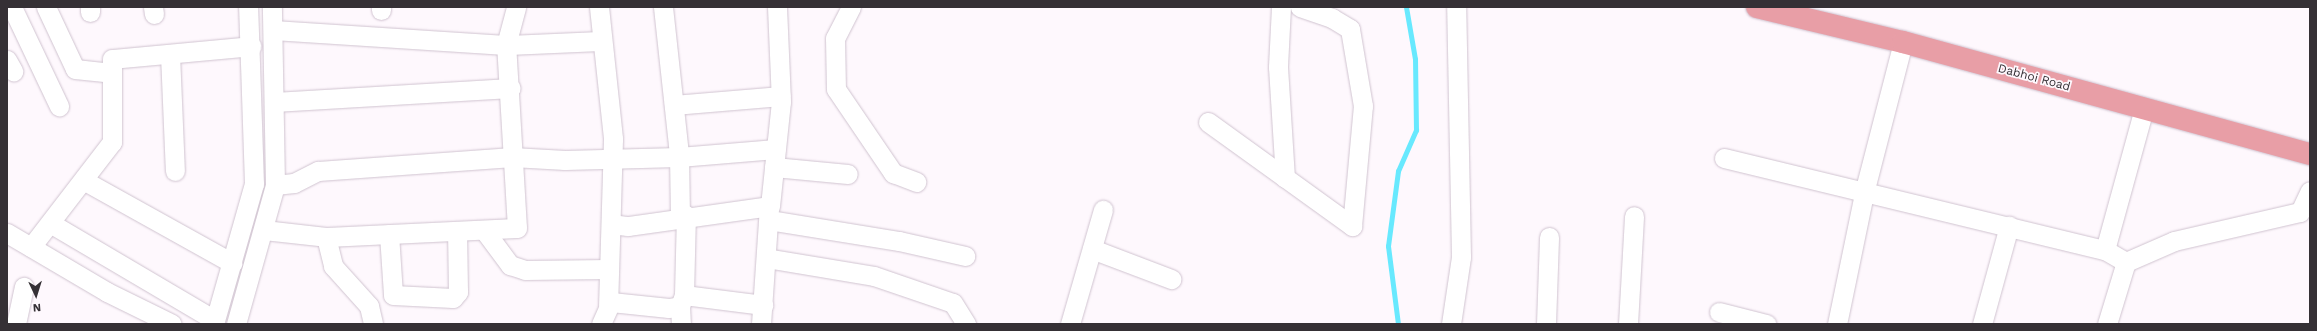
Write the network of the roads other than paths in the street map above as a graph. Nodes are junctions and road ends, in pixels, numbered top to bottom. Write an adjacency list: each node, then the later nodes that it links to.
1 (12, 7): 24 (street)
2 (46, 7): 20 (street)
3 (248, 7): 18 (street)
4 (272, 7): 14 (street)
5 (516, 7): 17 (street)
6 (599, 7): 15 (street)
7 (663, 7): 25 (street)
8 (777, 7): 22 (street)
9 (851, 7): 38 (street)
10 (1281, 7): 36 (street)
11 (1300, 7): 36 (street)
12 (1456, 7): 79 (street)
13 (1757, 7): 16 (main road, Dabhoi Road)
14 (273, 30): 17 (street); 23 (street)
15 (602, 41): 17 (street); 33 (street)
16 (1903, 42): 26 (main road, Dabhoi Road); 40 (street)
17 (506, 45): 21 (street)
18 (251, 46): 19 (street); 62 (street)
19 (170, 54): 20 (street); 34 (street)
20 (112, 73): 37 (street)
21 (511, 88): 23 (street); 29 (street)
22 (781, 96): 25 (street); 31 (street)
23 (274, 102): 39 (street)
24 (60, 106)
25 (674, 106): 30 (street)
26 (2144, 108): 28 (main road, Dabhoi Road); 58 (street)
27 (1208, 122): 36 (street)
28 (2310, 154)
29 (512, 157): 33 (street); 39 (street); 50 (street)
30 (679, 157): 31 (street); 33 (street); 44 (street)
31 (775, 158): 35 (street); 43 (street)
32 (1724, 158): 40 (street)
33 (612, 159): 47 (street)
34 (175, 171)
35 (848, 174)
36 (1286, 178)
37 (83, 180): 46 (street); 62 (street)
38 (916, 182)
39 (275, 185): 49 (street)
40 (1865, 189): 48 (street); 83 (street)
41 (2310, 191): 61 (street)
42 (1103, 210): 57 (street)
43 (769, 213): 44 (street); 59 (street); 60 (street)
44 (683, 216): 47 (street); 68 (street)
45 (1634, 216): 81 (street)
46 (50, 223): 56 (street); 70 (street)
47 (611, 224): 63 (street)
48 (2009, 226): 58 (street); 84 (street)
49 (264, 230): 55 (street); 73 (street)
50 (484, 230): 51 (street); 63 (street)
51 (458, 231): 53 (street); 53 (street)
52 (7, 233): 56 (street)
53 (388, 234): 55 (street)
54 (1549, 236): 80 (street)
55 (326, 237): 74 (street)
56 (31, 247): 72 (street)
57 (1092, 249): 64 (street); 78 (street)
58 (2105, 250): 61 (street)
59 (965, 256)
60 (766, 258): 66 (street); 77 (street)
61 (2126, 262): 85 (street)
62 (232, 263): 70 (street)
63 (609, 269): 67 (street)
64 (1171, 279)
65 (24, 287): 71 (street)
66 (763, 304): 68 (street); 76 (street)
67 (608, 305): 68 (street); 75 (street)
68 (682, 308)
69 (1719, 312): 82 (street)
70 (214, 322)
71 (16, 324)
72 (172, 324)
73 (236, 324)
74 (373, 324)
75 (601, 324)
76 (761, 324)
77 (966, 324)
78 (1070, 324)
79 (1451, 324)
80 (1546, 324)
81 (1628, 324)
82 (1766, 324)
83 (1837, 324)
84 (1982, 324)
85 (2107, 324)

